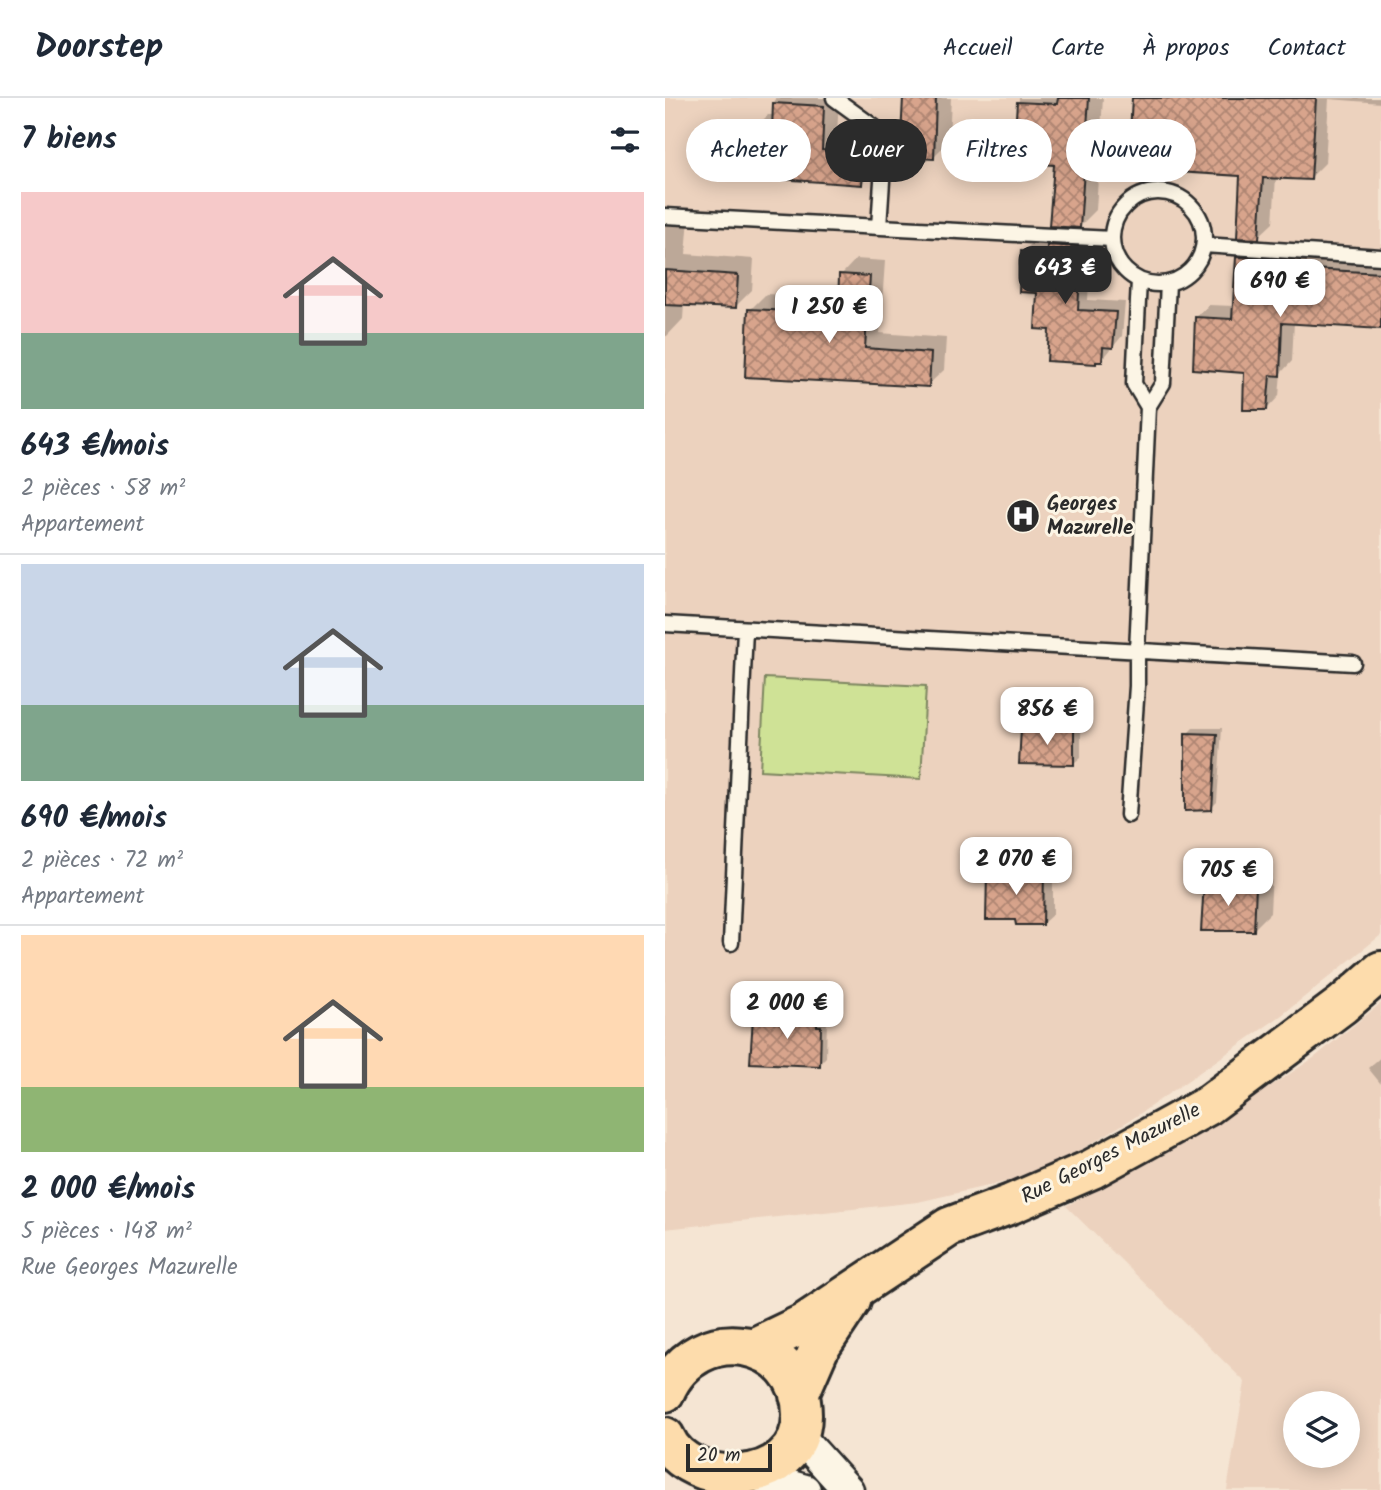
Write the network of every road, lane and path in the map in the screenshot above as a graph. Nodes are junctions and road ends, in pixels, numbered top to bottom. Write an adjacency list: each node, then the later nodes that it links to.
1 (834, 98): 3 (lane)
2 (665, 216): 3 (lane)
3 (879, 227): 4 (lane)
4 (1112, 239): 5 (lane); 7 (lane)
5 (1204, 245): 6 (lane); 8 (lane)
6 (1381, 257)
7 (1139, 280): 8 (lane); 9 (lane)
8 (1168, 283): 9 (lane)
9 (1148, 407): 12 (lane)
10 (665, 624): 11 (lane)
11 (745, 629): 12 (lane); 15 (lane)
12 (1137, 651): 13 (lane); 14 (lane)
13 (1353, 663)
14 (1128, 815)
15 (731, 943)
16 (1381, 971): 17 (main road, Rue Georges Mazurelle)
17 (860, 1287): 18 (main road, Rue Georges Mazurelle); 20 (main road, Rue Georges Mazurelle)
18 (753, 1348): 19 (main road); 20 (main road)
19 (665, 1392)
20 (799, 1395): 21 (main road)
21 (799, 1436): 23 (main road); 25 (street)
22 (665, 1441): 23 (main road)
23 (736, 1484): 24 (street)
24 (805, 1490)
25 (848, 1490)

